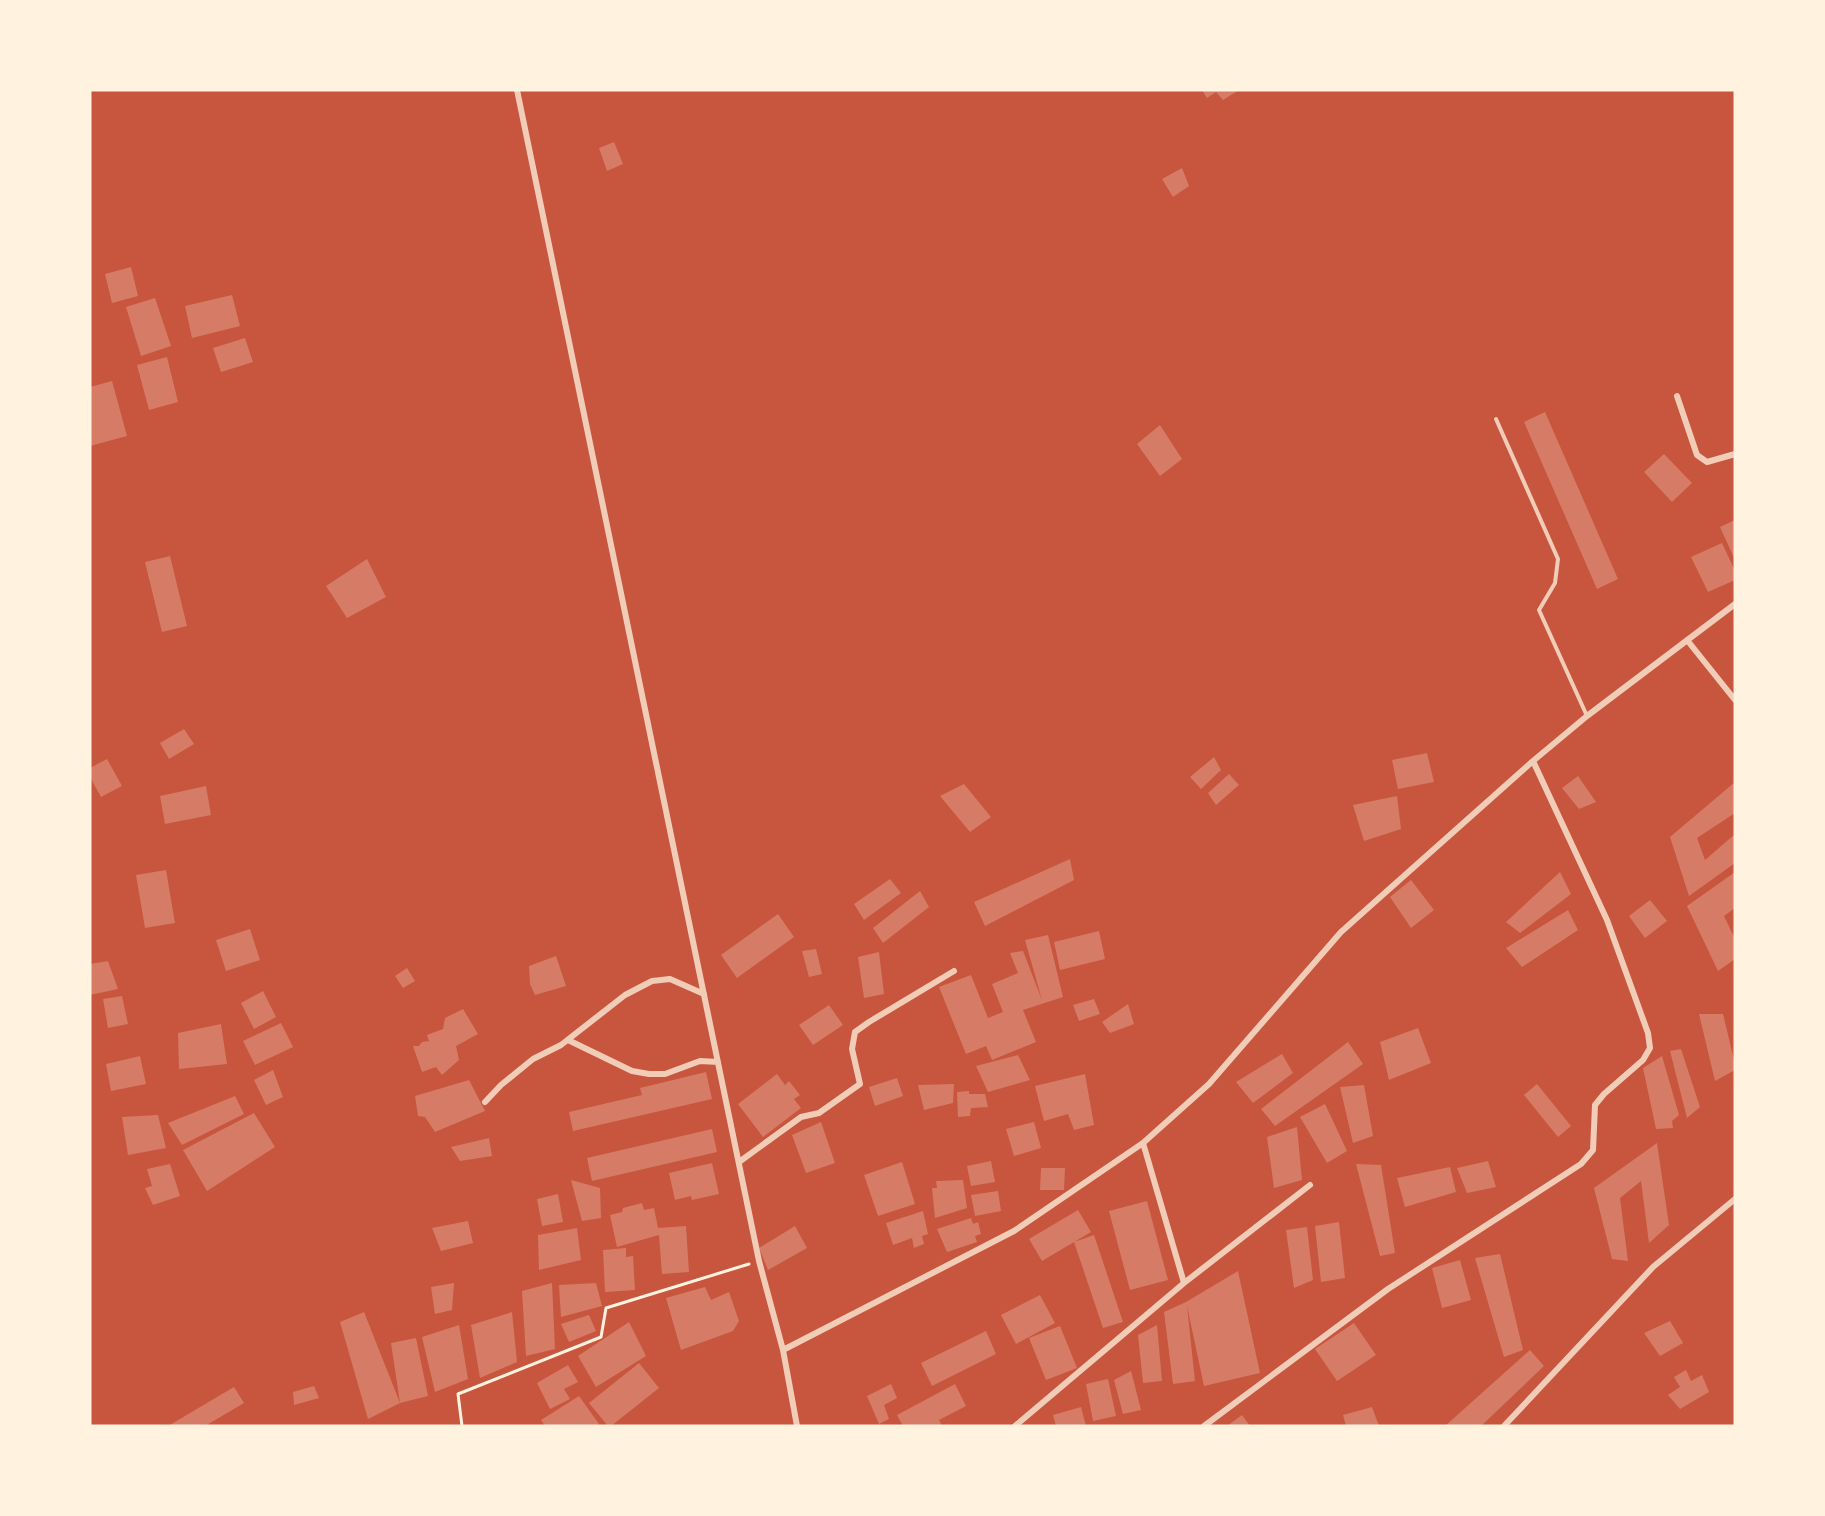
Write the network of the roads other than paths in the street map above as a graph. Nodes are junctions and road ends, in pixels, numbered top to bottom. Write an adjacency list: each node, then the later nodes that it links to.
1 (517, 90): 11 (street)
2 (1677, 396): 4 (street)
3 (1496, 419): 8 (lane)
4 (1735, 454)
5 (1735, 604): 6 (street)
6 (1687, 640): 7 (street); 8 (street)
7 (1735, 700)
8 (1587, 716): 9 (street)
9 (1533, 760): 15 (street); 23 (street)
10 (954, 971): 16 (street)
11 (704, 994): 12 (street); 13 (street)
12 (568, 1040): 13 (street); 14 (street)
13 (718, 1062): 16 (street)
14 (484, 1102)
15 (1143, 1143): 19 (street); 20 (street)
16 (739, 1162): 20 (street)
17 (1310, 1185): 19 (street)
18 (1735, 1199): 24 (street)
19 (1184, 1283): 22 (street)
20 (783, 1350): 21 (street)
21 (797, 1426)
22 (1015, 1426)
23 (1203, 1426)
24 (1504, 1426)

